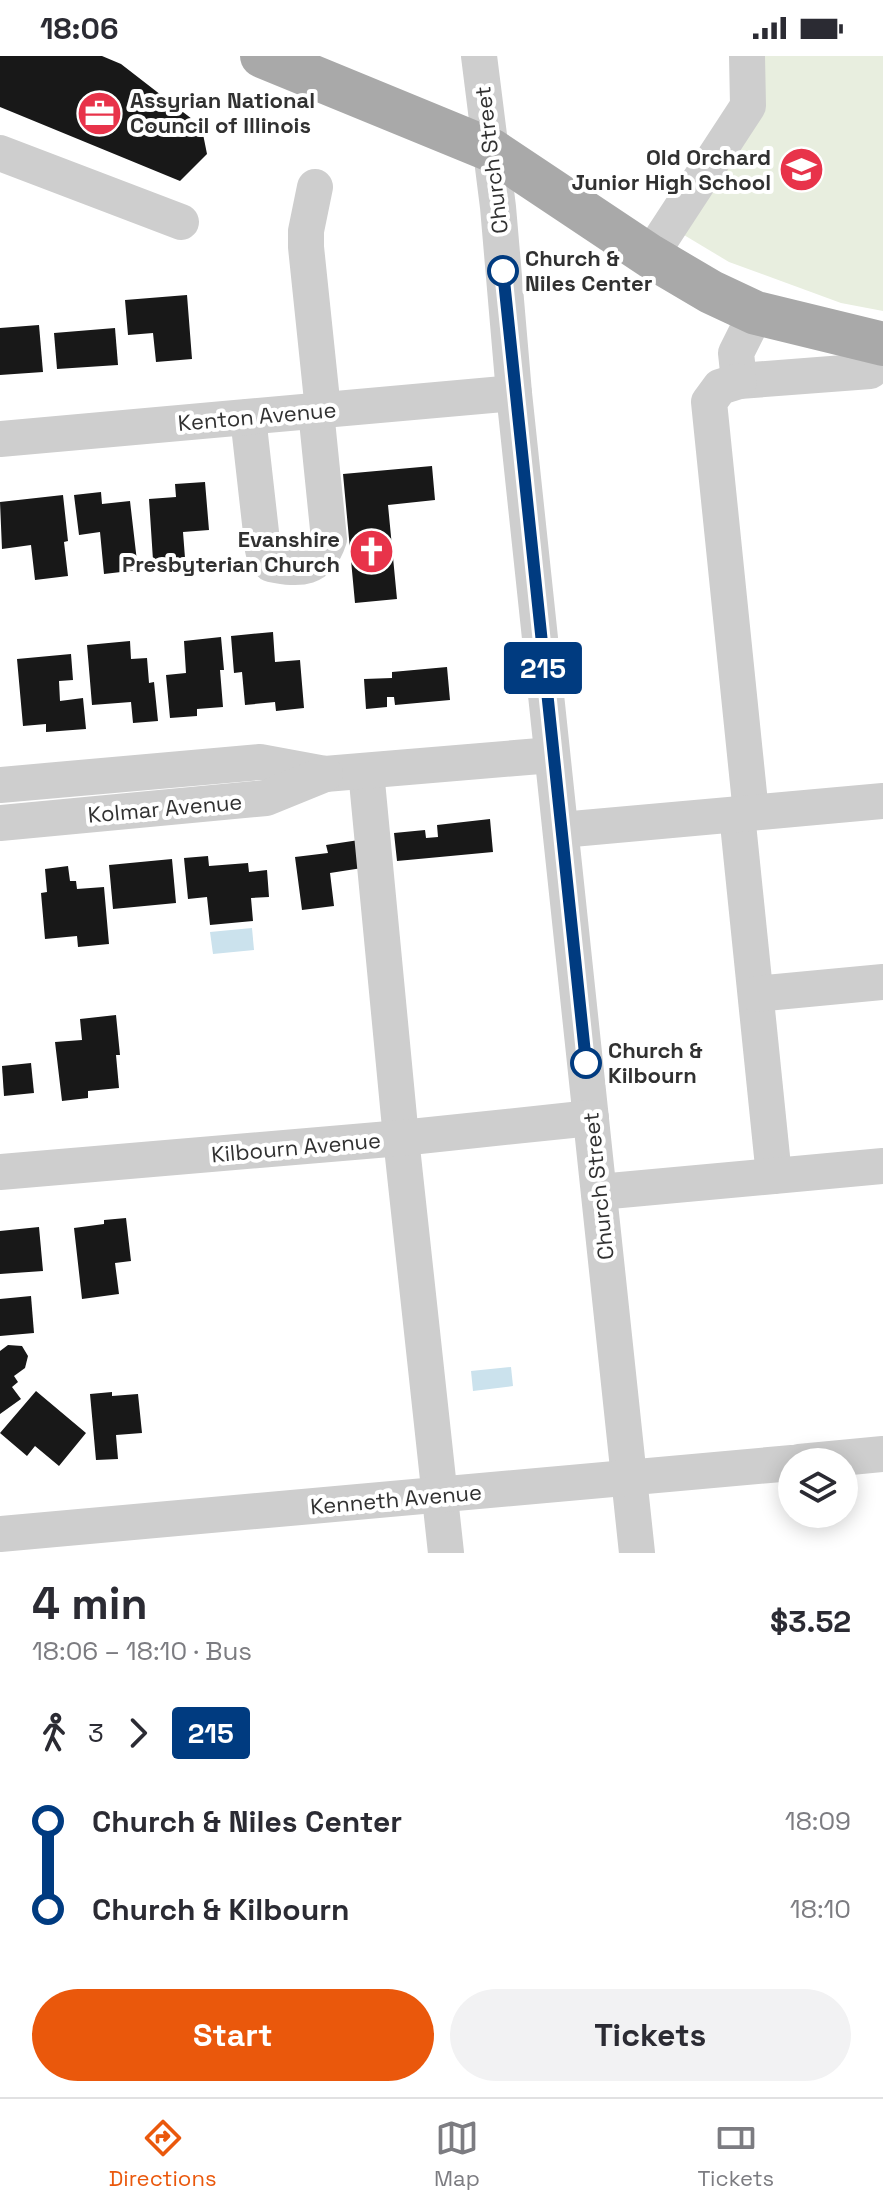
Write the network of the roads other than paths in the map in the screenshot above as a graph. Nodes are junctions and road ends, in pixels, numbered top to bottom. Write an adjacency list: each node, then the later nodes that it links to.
1 (479, 56): 4 (street, Church Street)
2 (747, 56): 8 (street)
3 (287, 61): 4 (main road)
4 (491, 150): 8 (main road); 12 (street, Church Street)
5 (0, 153): 7 (street)
6 (315, 187): 13 (street)
7 (181, 222)
8 (650, 256): 9 (main road)
9 (756, 313): 10 (main road); 11 (street)
10 (881, 344): 11 (street)
11 (739, 381): 21 (street)
12 (514, 393): 13 (street, Kenton Avenue); 16 (street, Church Street)
13 (320, 410): 14 (street, Kenton Avenue); 14 (street)
14 (248, 417): 15 (street, Kenton Avenue)
15 (0, 439)
16 (552, 755): 17 (street, Kolmar Avenue); 23 (street, Church Street)
17 (366, 771): 18 (street, Kolmar Avenue); 27 (street)
18 (325, 774): 19 (street, Kolmar Avenue); 22 (street, Kolmar Avenue)
19 (0, 785)
20 (883, 801): 21 (street)
21 (744, 813): 23 (street); 25 (street)
22 (0, 823)
23 (561, 830): 26 (street, Church Street)
24 (883, 982): 25 (street)
25 (756, 994): 30 (street)
26 (591, 1118): 27 (street, Kilbourn Avenue); 31 (street, Church Street)
27 (401, 1138): 29 (street, Kilbourn Avenue); 36 (street)
28 (883, 1166): 30 (street)
29 (0, 1172)
30 (774, 1176): 31 (street)
31 (599, 1192): 35 (street, Church Street)
32 (883, 1454): 33 (street)
33 (858, 1456)
34 (778, 1464): 35 (street, Kenneth Avenue)
35 (629, 1477): 36 (street, Kenneth Avenue); 39 (street, Church Street)
36 (439, 1495): 37 (street, Kenneth Avenue); 38 (street)
37 (0, 1534)
38 (446, 1553)
39 (637, 1553)

